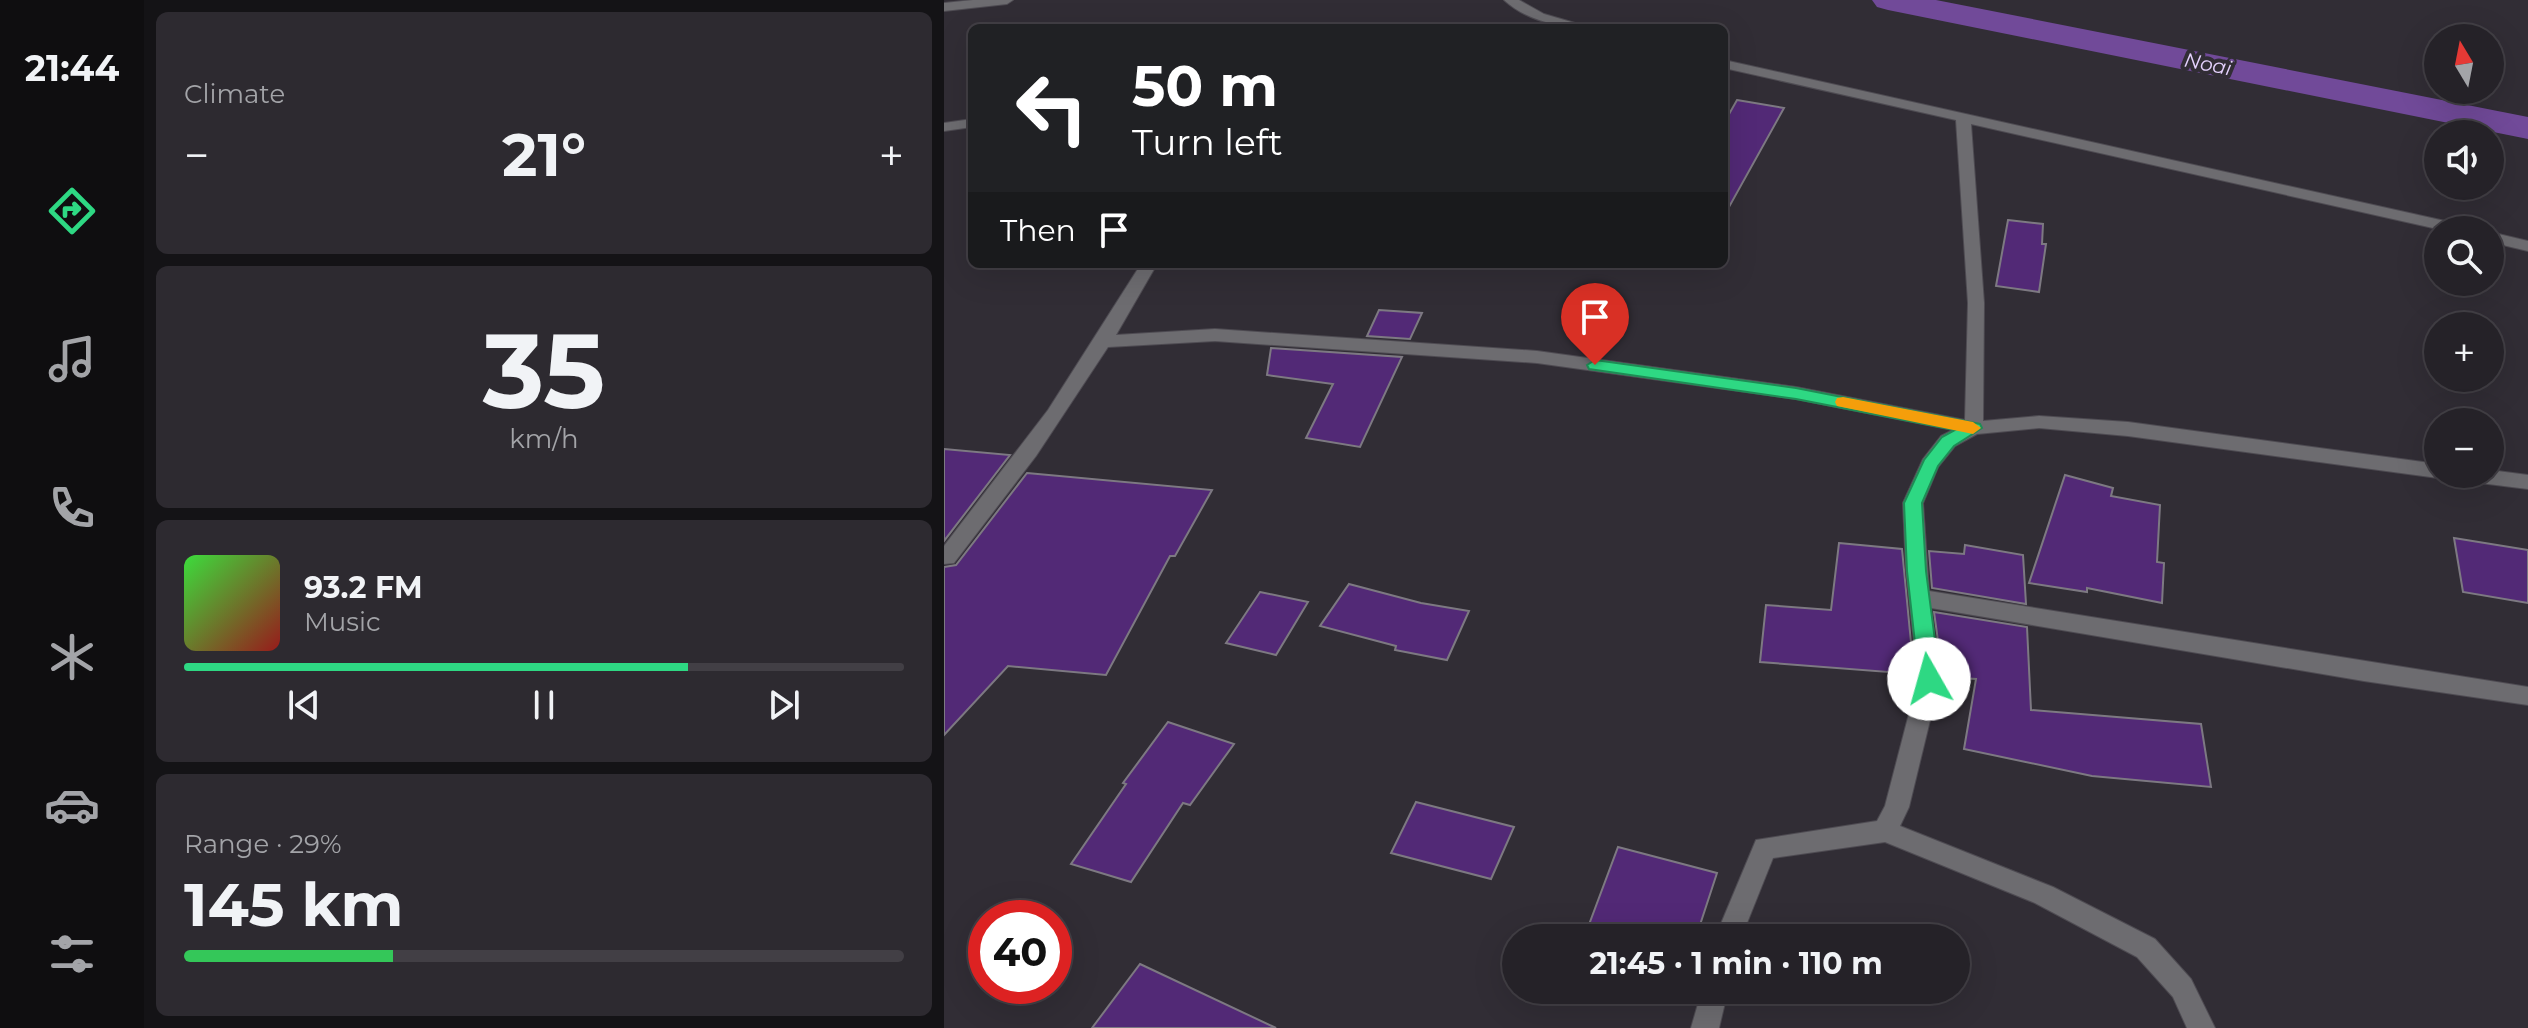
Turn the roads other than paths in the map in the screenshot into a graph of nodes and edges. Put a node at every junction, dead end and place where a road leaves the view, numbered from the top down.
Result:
1 (1007, 0) edge
2 (1510, 0) edge
3 (944, 7) edge
4 (1568, 24) edge
5 (1728, 65) edge
6 (1963, 119) junction
7 (968, 124) edge
8 (944, 127) edge
9 (2424, 221) edge
10 (2504, 240) edge
11 (2528, 246) edge
12 (1147, 268) edge
13 (1105, 341) junction
14 (1974, 428) junction
15 (2424, 469) edge
16 (2504, 479) edge
17 (2528, 482) edge
18 (947, 557) dead end
19 (1920, 598) junction
20 (2528, 696) edge
21 (1885, 831) junction
22 (1732, 924) edge
23 (1711, 1004) edge
24 (1705, 1028) edge
25 (2201, 1028) edge

1 - 3 street
2 - 4 street
5 - 6 street
6 - 9 street
6 - 14 street
7 - 8 street
10 - 11 street
12 - 13 street
13 - 14 street
13 - 18 street
14 - 15 street
14 - 19 street
16 - 17 street
19 - 20 street
19 - 21 street
21 - 22 street
21 - 25 street
23 - 24 street

